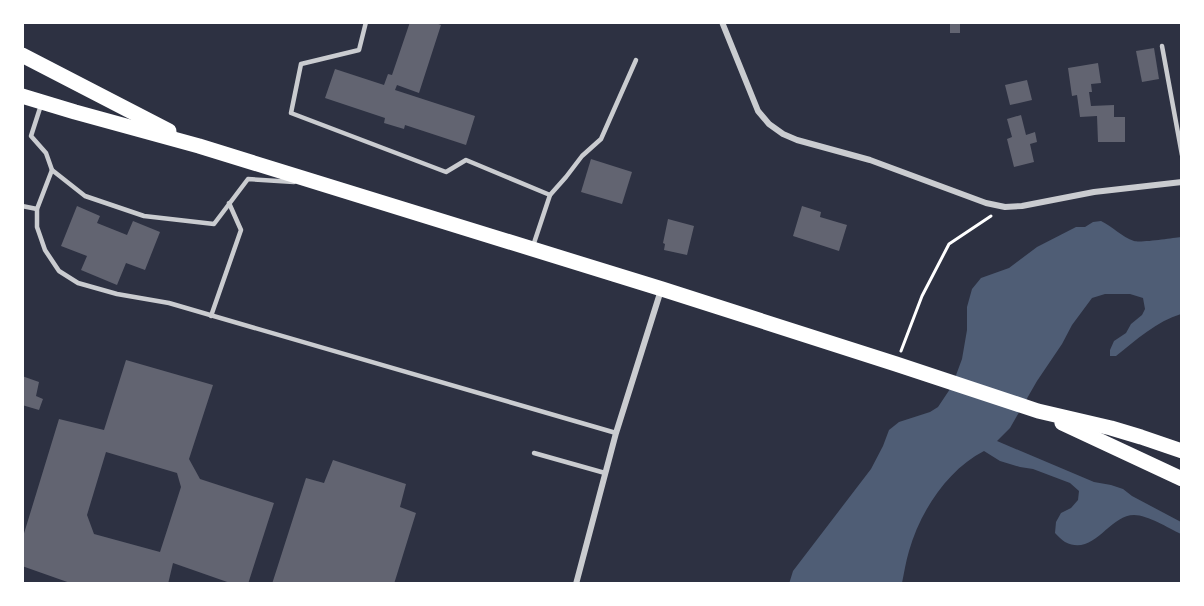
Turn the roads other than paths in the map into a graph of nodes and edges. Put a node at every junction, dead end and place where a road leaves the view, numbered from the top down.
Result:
1 (366, 22) edge
2 (722, 22) edge
3 (1162, 46) dead end
4 (22, 55) edge
5 (636, 60) dead end
6 (22, 96) edge
7 (42, 102) junction
8 (22, 135) edge
9 (31, 136) junction
10 (199, 146) junction
11 (1182, 155) edge
12 (52, 171) junction
13 (1182, 182) edge
14 (326, 185) junction
15 (550, 195) junction
16 (229, 203) junction
17 (22, 206) edge
18 (37, 209) junction
19 (533, 249) junction
20 (662, 289) junction
21 (211, 316) junction
22 (1038, 411) junction
23 (616, 433) junction
24 (1182, 451) edge
25 (534, 453) dead end
26 (606, 473) junction
27 (1182, 479) edge
28 (576, 584) edge

1 - 15 lane
2 - 13 street
3 - 11 lane
4 - 10 highway
5 - 15 lane
6 - 7 highway
7 - 9 lane
7 - 10 highway
8 - 9 lane
9 - 12 lane
10 - 14 highway
12 - 16 lane
12 - 18 lane
14 - 16 lane
14 - 19 highway
15 - 19 lane
16 - 21 lane
17 - 18 lane
18 - 21 lane
19 - 20 highway
20 - 22 highway
20 - 23 street
21 - 23 lane
22 - 24 highway
22 - 27 highway
23 - 26 street
25 - 26 lane
26 - 28 street

